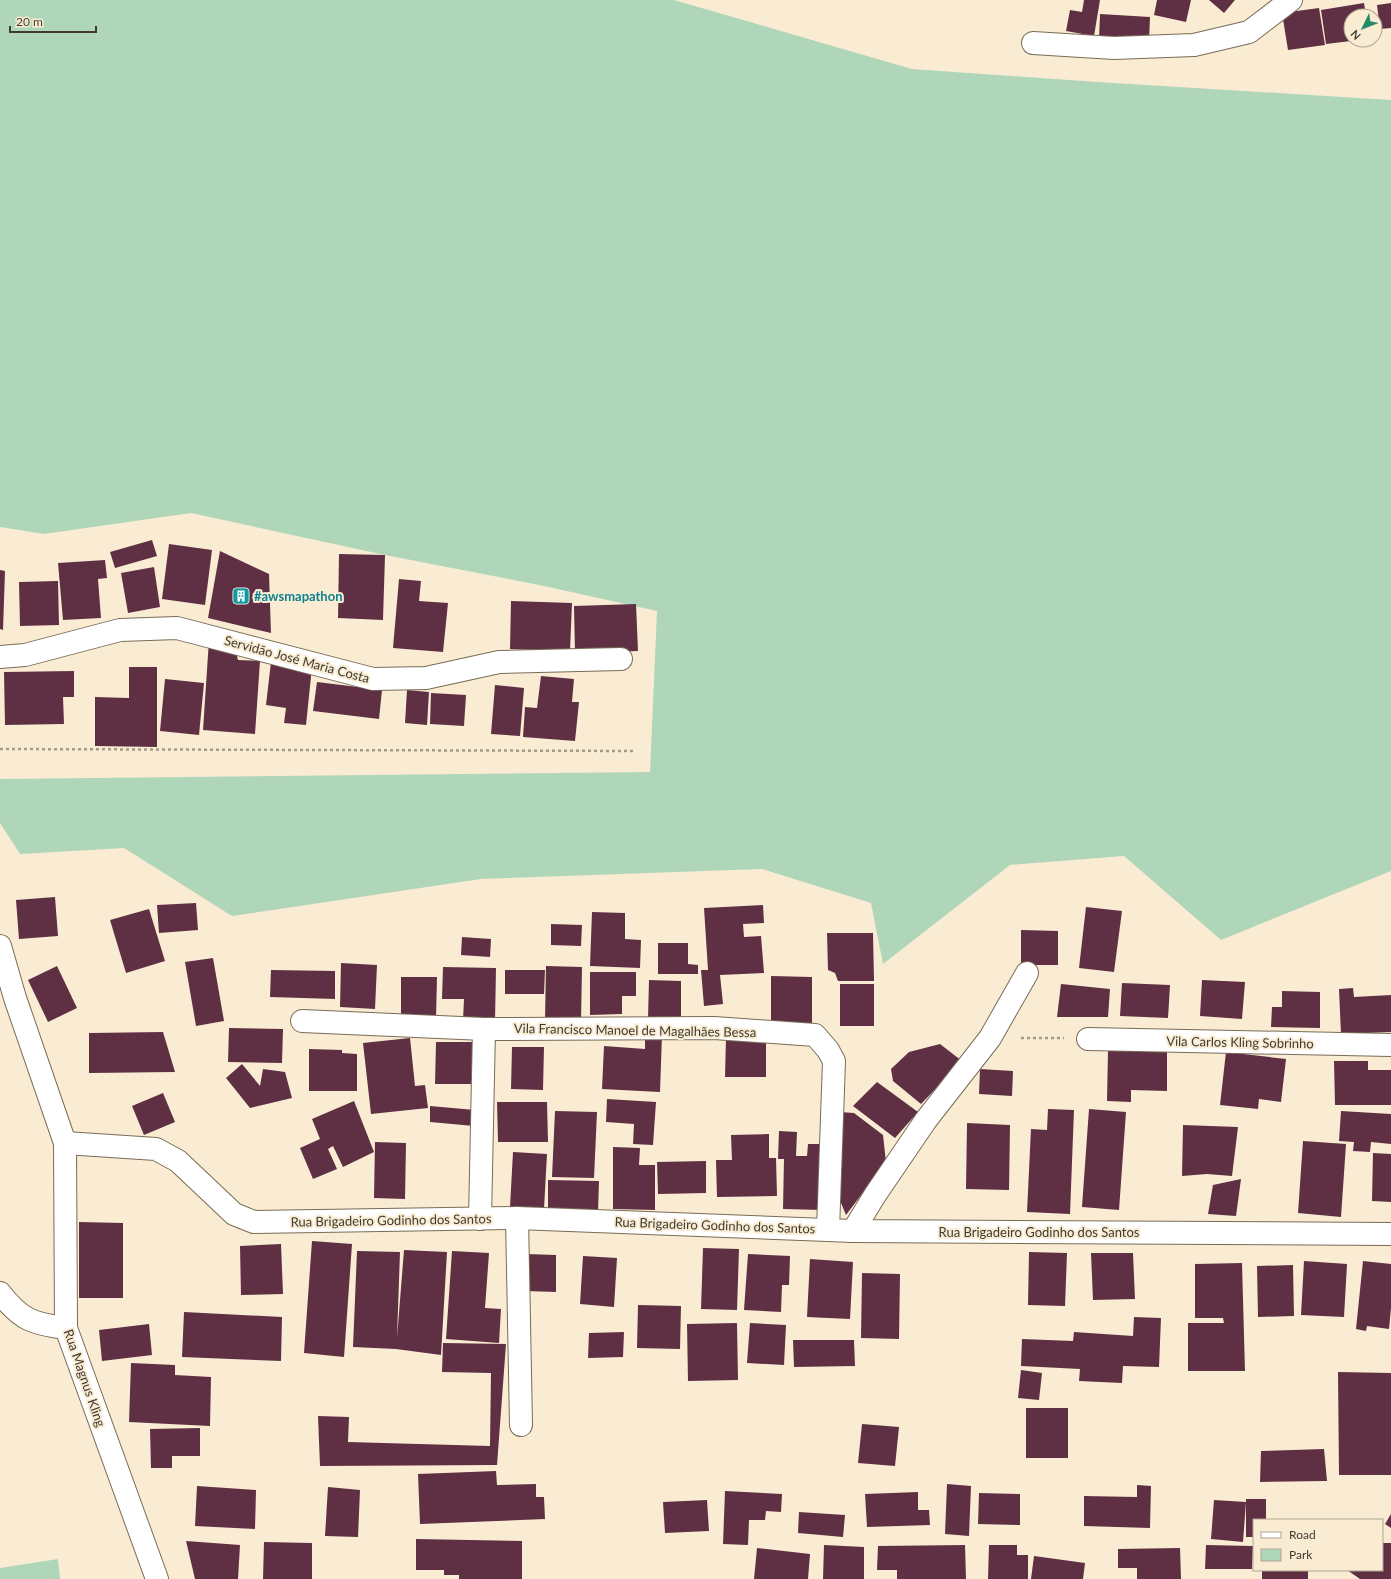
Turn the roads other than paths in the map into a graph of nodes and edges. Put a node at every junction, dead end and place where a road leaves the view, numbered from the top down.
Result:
1 (1291, 0) edge
2 (1033, 43) dead end
3 (0, 657) edge
4 (621, 658) dead end
5 (0, 946) edge
6 (1027, 973) dead end
7 (302, 1021) dead end
8 (484, 1029) junction
9 (1088, 1039) road end
10 (1391, 1045) edge
11 (65, 1144) junction
12 (517, 1218) junction
13 (480, 1219) junction
14 (828, 1230) junction
15 (853, 1231) junction
16 (1391, 1234) edge
17 (0, 1293) edge
18 (66, 1328) junction
19 (521, 1425) dead end
20 (157, 1579) edge

1 - 2 street
3 - 4 street, Servidão José Maria Costa
5 - 11 street
6 - 15 street
7 - 8 street, Vila Francisco Manoel de Magalhães Bessa
8 - 13 street
8 - 14 street, Vila Francisco Manoel de Magalhães Bessa
9 - 10 street, Vila Carlos Kling Sobrinho
11 - 13 street, Rua Brigadeiro Godinho dos Santos
11 - 18 street, Rua Magnus Kling
12 - 13 street, Rua Brigadeiro Godinho dos Santos
12 - 14 street, Rua Brigadeiro Godinho dos Santos
12 - 19 street
14 - 15 street, Rua Brigadeiro Godinho dos Santos
15 - 16 street, Rua Brigadeiro Godinho dos Santos
17 - 18 street
18 - 20 street, Rua Magnus Kling

